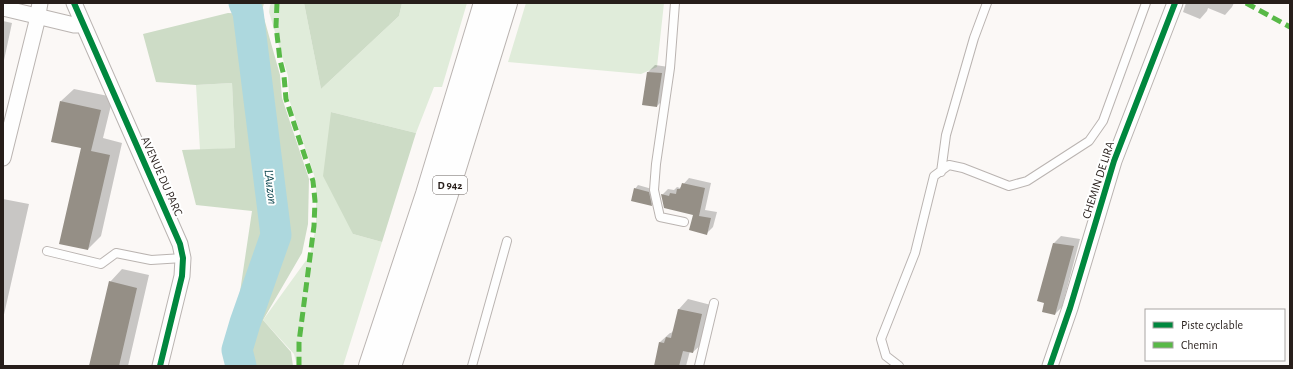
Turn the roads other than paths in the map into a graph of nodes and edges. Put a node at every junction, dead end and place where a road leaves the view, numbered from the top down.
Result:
1 (74, 3) edge
2 (485, 3) edge
3 (506, 3) edge
4 (675, 3) edge
5 (987, 3) edge
6 (1146, 3) edge
7 (1175, 3) edge
8 (3, 8) edge
9 (39, 10) edge
10 (83, 25) junction
11 (3, 158) edge
12 (940, 172) junction
13 (684, 222) dead end
14 (507, 241) dead end
15 (47, 251) dead end
16 (183, 258) junction
17 (714, 303) dead end
18 (160, 366) edge
19 (370, 366) edge
20 (390, 366) edge
21 (472, 366) edge
22 (699, 366) edge
23 (899, 366) edge
24 (1050, 366) edge

1 - 10 street, AVENUE DU PARC
2 - 19 main road, D 942
3 - 20 main road, D 942
4 - 13 lane
5 - 12 lane
6 - 12 lane
7 - 24 street, CHEMIN DE LIRA
8 - 9 street
9 - 10 street
9 - 11 street
10 - 16 street, AVENUE DU PARC
12 - 23 lane
14 - 21 lane
15 - 16 lane
16 - 18 street, AVENUE DU PARC
17 - 22 lane

